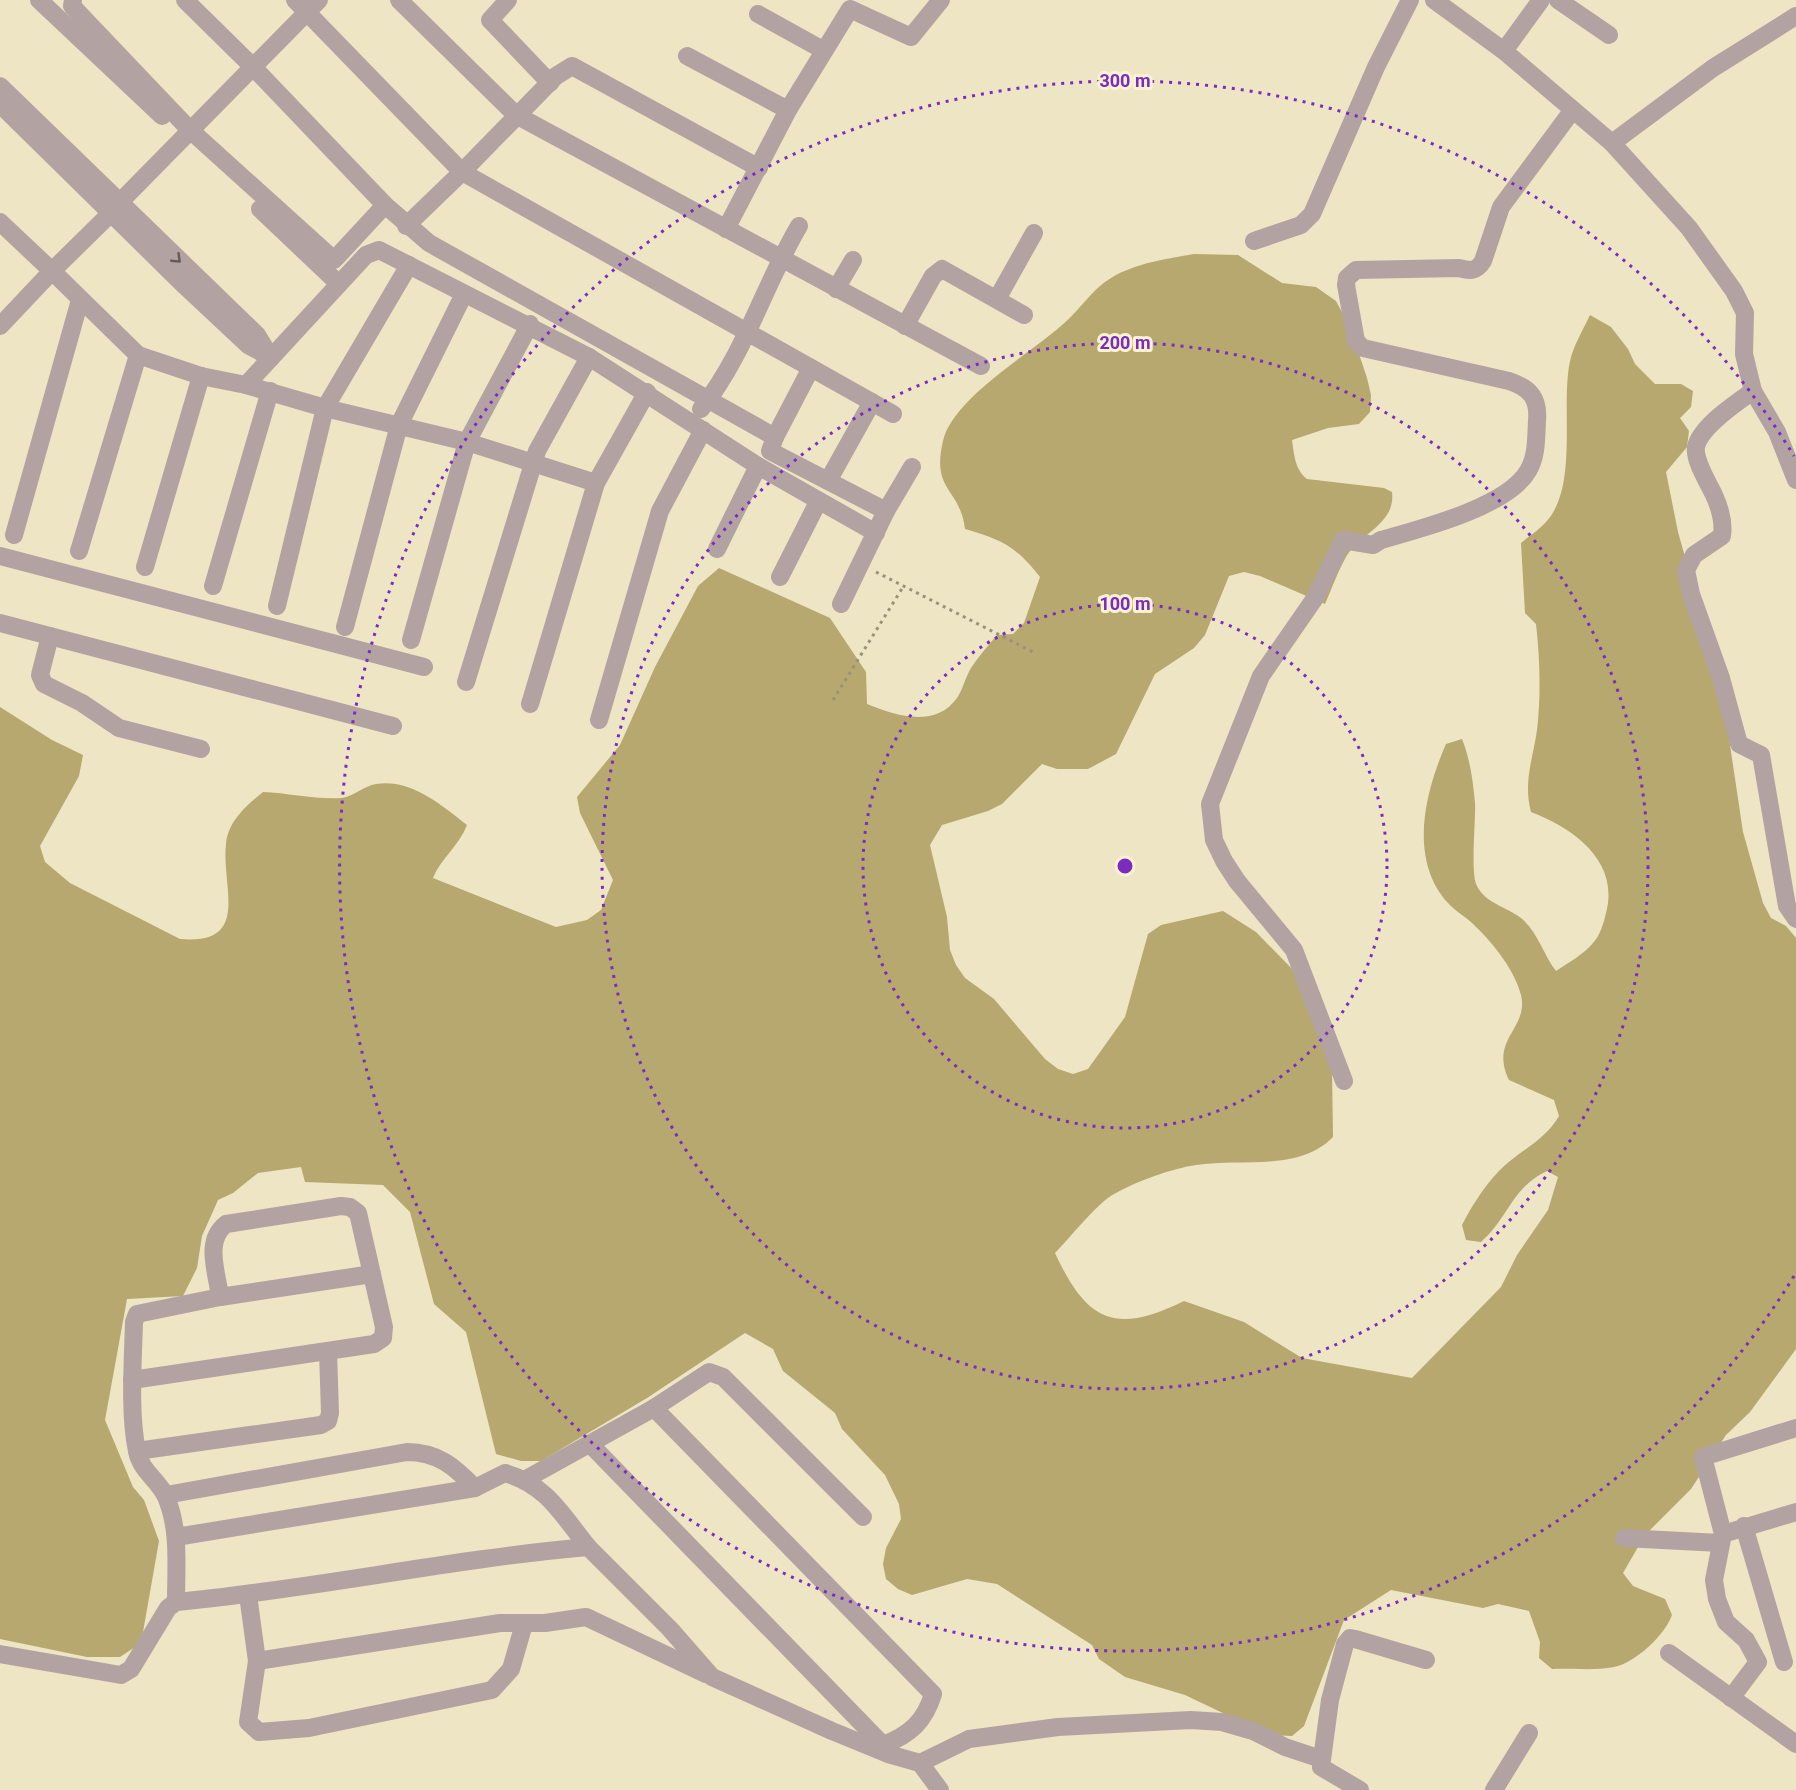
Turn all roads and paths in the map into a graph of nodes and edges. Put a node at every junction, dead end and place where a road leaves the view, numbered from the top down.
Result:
1 (39, 0) edge
2 (73, 0) edge
3 (185, 0) edge
4 (399, 0) edge
5 (508, 0) edge
6 (941, 0) edge
7 (1410, 0) edge
8 (1434, 0) edge
9 (1541, 0) edge
10 (1558, 0) edge
11 (307, 4) edge
12 (758, 14) dead end
13 (1796, 16) edge
14 (1609, 35) dead end
15 (823, 50) junction
16 (1504, 51) junction
17 (687, 56) dead end
18 (253, 67) junction
19 (550, 83) junction
20 (0, 86) edge
21 (0, 105) edge
22 (788, 110) junction
23 (1572, 111) junction
24 (516, 115) junction
25 (24, 120) junction
26 (186, 132) junction
27 (1612, 143) junction
28 (759, 168) junction
29 (462, 172) junction
30 (385, 205) junction
31 (115, 208) junction
32 (0, 222) edge
33 (406, 226) junction
34 (799, 226) dead end
35 (726, 229) junction
36 (1034, 233) dead end
37 (1254, 241) dead end
38 (779, 259) junction
39 (853, 260) dead end
40 (409, 265) junction
41 (52, 271) junction
42 (339, 284) junction
43 (837, 289) junction
44 (464, 294) junction
45 (997, 299) junction
46 (80, 300) junction
47 (1024, 315) dead end
48 (530, 324) junction
49 (0, 326) edge
50 (905, 326) junction
51 (748, 333) junction
52 (138, 355) junction
53 (590, 357) junction
54 (271, 358) junction
55 (981, 366) dead end
56 (811, 368) junction
57 (201, 376) junction
58 (246, 384) junction
59 (270, 391) junction
60 (1753, 391) junction
61 (647, 392) junction
62 (707, 401) junction
63 (872, 402) junction
64 (325, 408) junction
65 (893, 414) dead end
66 (399, 425) junction
67 (697, 426) junction
68 (774, 437) junction
69 (467, 442) junction
70 (533, 462) junction
71 (758, 466) junction
72 (912, 467) dead end
73 (1796, 480) edge
74 (828, 481) junction
75 (596, 483) junction
76 (818, 502) junction
77 (886, 511) junction
78 (876, 533) junction
79 (14, 535) dead end
80 (717, 549) dead end
81 (79, 551) dead end
82 (0, 556) edge
83 (862, 564) junction
84 (145, 567) dead end
85 (780, 577) dead end
86 (213, 586) dead end
87 (903, 587) junction
88 (841, 604) dead end
89 (277, 606) dead end
90 (0, 623) edge
91 (345, 627) dead end
92 (51, 636) junction
93 (411, 640) dead end
94 (1033, 652) dead end
95 (423, 667) dead end
96 (466, 682) dead end
97 (833, 700) dead end
98 (530, 704) dead end
99 (599, 720) dead end
100 (393, 726) dead end
101 (201, 749) dead end
102 (1796, 919) edge
103 (1344, 1081) dead end
104 (372, 1274) junction
105 (220, 1297) junction
106 (328, 1351) junction
107 (132, 1380) junction
108 (654, 1408) junction
109 (1796, 1428) edge
110 (591, 1445) junction
111 (137, 1451) junction
112 (526, 1479) junction
113 (475, 1488) junction
114 (166, 1495) junction
115 (1796, 1512) edge
116 (863, 1517) dead end
117 (1744, 1526) junction
118 (176, 1536) junction
119 (1624, 1538) dead end
120 (1722, 1538) junction
121 (588, 1547) junction
122 (248, 1595) junction
123 (176, 1602) junction
124 (524, 1624) junction
125 (1669, 1653) dead end
126 (0, 1654) edge
127 (1426, 1660) dead end
128 (257, 1661) junction
129 (1784, 1662) dead end
130 (712, 1677) junction
131 (1731, 1698) junction
132 (1529, 1733) dead end
133 (1796, 1744) edge
134 (886, 1750) junction
135 (1321, 1759) junction
136 (920, 1763) junction
137 (940, 1790) edge
138 (1360, 1790) edge
139 (1494, 1790) edge

1 - 26 street
2 - 26 street
3 - 18 street
4 - 24 street
5 - 19 street
6 - 15 street
7 - 37 street
8 - 16 street
9 - 16 street
10 - 14 street
11 - 18 street
11 - 29 street
12 - 15 street
13 - 27 street
15 - 22 street
16 - 23 street
17 - 22 street
18 - 26 street
18 - 30 street
19 - 24 street
19 - 28 street
20 - 25 street
21 - 25 street
22 - 28 street
23 - 27 street
23 - 103 street
24 - 29 street
24 - 35 street
25 - 31 street
26 - 30 street
26 - 31 street
26 - 42 street
27 - 60 street
28 - 35 street
29 - 33 street
29 - 51 street
30 - 33 street
31 - 41 street
31 - 54 street
32 - 41 street
33 - 62 street
34 - 38 street
35 - 38 street
36 - 45 street
38 - 43 street
38 - 51 street
39 - 43 street
40 - 42 street
40 - 44 street
40 - 64 street
41 - 46 street
41 - 49 street
42 - 54 street
43 - 50 street
44 - 48 street
44 - 66 street
45 - 47 street
45 - 50 street
46 - 52 street
46 - 79 street
48 - 53 street
48 - 69 street
50 - 55 street
51 - 56 street
51 - 62 street
52 - 57 street
52 - 81 street
53 - 61 street
53 - 70 street
54 - 58 street
56 - 63 street
56 - 68 street
57 - 58 street
57 - 84 street
58 - 59 street
59 - 64 street
59 - 86 street
60 - 73 street
60 - 102 street
61 - 67 street
61 - 75 street
62 - 67 street
62 - 68 street
63 - 65 street
63 - 74 street
64 - 66 street
64 - 89 street
66 - 69 street
66 - 91 street
67 - 71 street
67 - 99 street
68 - 74 street
69 - 70 street
69 - 93 street
70 - 75 street
70 - 96 street
71 - 76 street
71 - 80 street
72 - 77 street
74 - 77 street
75 - 98 street
76 - 78 street
76 - 85 street
77 - 78 street
78 - 83 street
82 - 95 street
83 - 87 path
83 - 88 street
87 - 94 path
87 - 97 path
90 - 92 street
92 - 100 street
92 - 101 street
104 - 105 street
104 - 105 street
104 - 106 street
105 - 107 street
106 - 107 street
106 - 111 street
107 - 111 street
108 - 110 street
108 - 116 street
108 - 134 street
109 - 120 street
110 - 112 street
110 - 134 street
111 - 114 street
112 - 113 street
112 - 121 street
113 - 114 street
113 - 118 street
114 - 118 street
115 - 117 street
117 - 120 street
117 - 129 street
118 - 123 street
119 - 120 street
120 - 131 street
121 - 122 street
121 - 130 street
122 - 123 street
122 - 128 street
123 - 126 street
124 - 128 street
124 - 128 street
124 - 130 street
125 - 131 street
127 - 135 street
130 - 134 street
131 - 133 street
132 - 139 street
134 - 136 street
135 - 136 street
135 - 138 street
136 - 137 street

